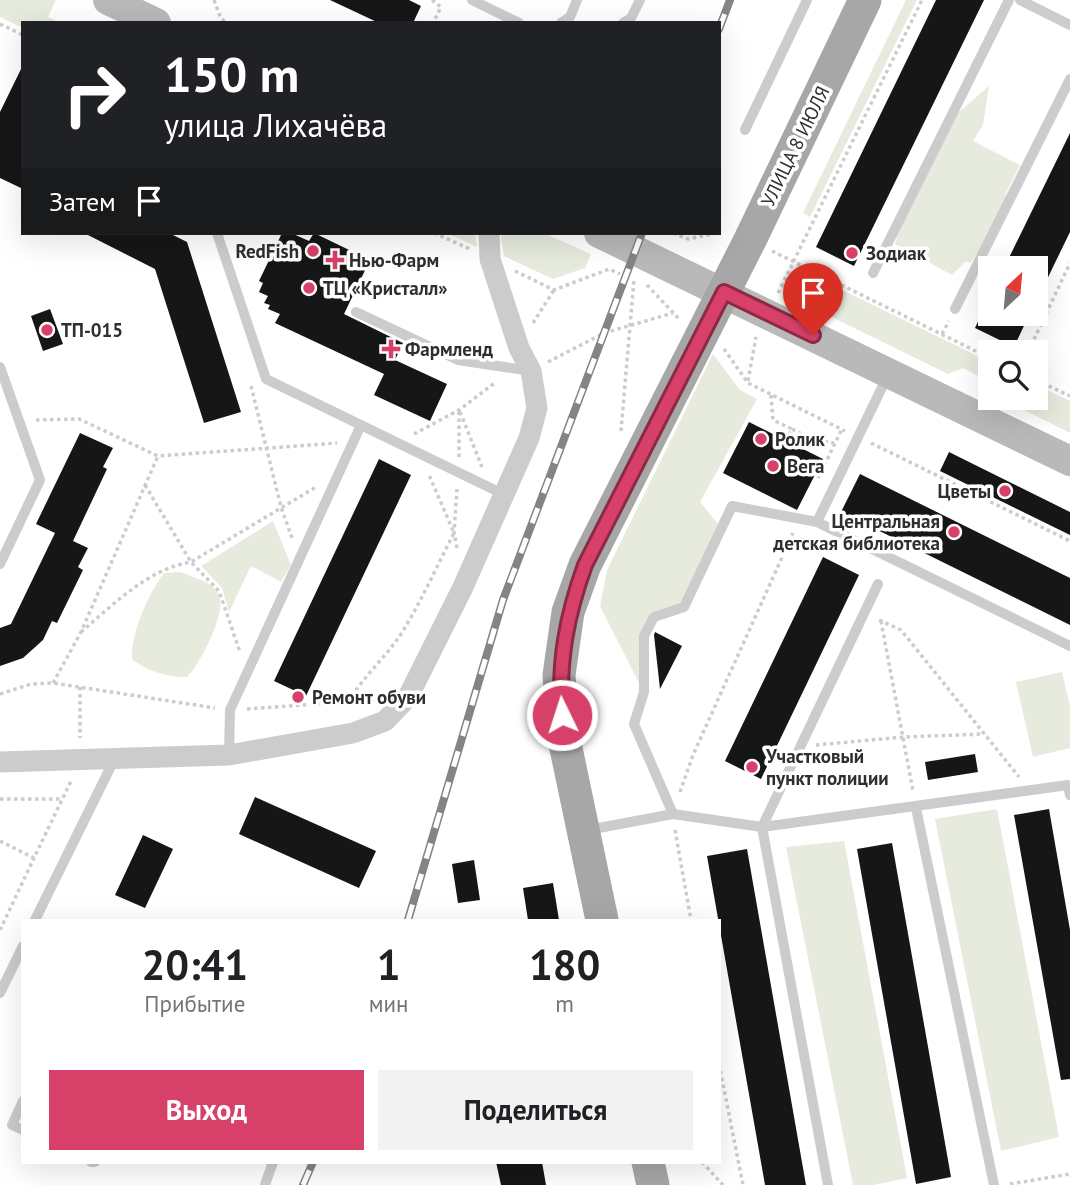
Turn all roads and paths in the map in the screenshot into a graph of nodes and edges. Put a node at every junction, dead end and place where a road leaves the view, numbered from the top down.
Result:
1 (108, 0) edge
2 (214, 0) edge
3 (432, 0) edge
4 (472, 0) edge
5 (577, 0) edge
6 (640, 0) edge
7 (807, 0) edge
8 (865, 0) edge
9 (922, 0) edge
10 (1009, 0) edge
11 (1020, 0) edge
12 (152, 21) edge
13 (224, 21) edge
14 (434, 21) edge
15 (515, 21) edge
16 (564, 21) edge
17 (626, 21) edge
18 (0, 24) edge
19 (1070, 25) edge
20 (21, 34) edge
21 (1070, 79) edge
22 (746, 130) dead end
23 (218, 235) edge
24 (438, 235) edge
25 (489, 235) edge
26 (603, 235) edge
27 (678, 235) edge
28 (729, 235) edge
29 (490, 259) junction
30 (794, 261) junction
31 (1070, 263) edge
32 (873, 273) dead end
33 (554, 290) junction
34 (724, 292) junction
35 (955, 309) dead end
36 (356, 312) dead end
37 (673, 313) junction
38 (702, 335) junction
39 (1034, 340) edge
40 (519, 348) junction
41 (978, 352) edge
42 (0, 367) edge
43 (509, 368) junction
44 (531, 371) junction
45 (889, 373) junction
46 (1048, 386) edge
47 (771, 395) junction
48 (1070, 396) edge
49 (459, 410) junction
50 (19, 420) junction
51 (361, 425) junction
52 (792, 429) junction
53 (842, 429) junction
54 (859, 438) junction
55 (786, 440) dead end
56 (398, 443) junction
57 (834, 443) junction
58 (351, 447) junction
59 (267, 449) junction
60 (420, 454) junction
61 (158, 456) junction
62 (1070, 461) edge
63 (459, 472) junction
64 (339, 473) junction
65 (817, 481) dead end
66 (145, 485) junction
67 (497, 491) junction
68 (281, 507) junction
69 (800, 519) junction
70 (817, 522) junction
71 (454, 533) junction
72 (1070, 541) edge
73 (299, 559) junction
74 (191, 562) junction
75 (0, 564) edge
76 (878, 584) dead end
77 (463, 587) junction
78 (864, 613) junction
79 (881, 621) junction
80 (81, 632) junction
81 (1070, 646) edge
82 (247, 674) junction
83 (53, 683) junction
84 (80, 687) junction
85 (0, 694) edge
86 (408, 697) junction
87 (348, 702) junction
88 (230, 710) junction
89 (985, 734) junction
90 (904, 737) junction
91 (800, 747) junction
92 (229, 755) junction
93 (114, 760) junction
94 (80, 761) junction
95 (0, 762) edge
96 (1029, 789) junction
97 (1070, 795) edge
98 (0, 799) edge
99 (62, 799) junction
100 (916, 808) junction
101 (673, 814) junction
102 (762, 827) junction
103 (585, 831) junction
104 (0, 841) edge
105 (34, 858) junction
106 (35, 919) edge
107 (602, 919) edge
108 (691, 919) edge
109 (0, 930) edge
110 (21, 950) edge
111 (0, 993) edge
112 (721, 1074) edge
113 (21, 1105) edge
114 (21, 1129) edge
115 (272, 1164) edge
116 (648, 1164) edge
117 (704, 1164) edge
118 (1070, 1174) edge
119 (265, 1185) edge
120 (653, 1185) edge
121 (723, 1185) edge
122 (743, 1185) edge
123 (828, 1185) edge
124 (994, 1185) edge
125 (1005, 1185) edge

1 - 12 main road
2 - 13 path
3 - 14 path
4 - 15 lane
5 - 16 lane
6 - 17 lane
7 - 22 lane
8 - 28 main road, УЛИЦА 8 ИЮЛЯ
9 - 30 path
10 - 32 lane
11 - 19 lane
18 - 20 path
21 - 35 lane
23 - 51 lane
24 - 29 path
25 - 29 street
26 - 34 main road
27 - 28 path
28 - 30 path
28 - 34 main road, УЛИЦА 8 ИЮЛЯ
29 - 33 path
29 - 40 street
30 - 41 path
31 - 39 path
33 - 37 path
33 - 40 path
34 - 38 main road, УЛИЦА 8 ИЮЛЯ
34 - 45 main road
36 - 43 lane
37 - 38 path
37 - 44 path
38 - 47 path
38 - 103 main road, УЛИЦА 8 ИЮЛЯ
40 - 44 street
42 - 50 lane
43 - 44 lane
43 - 49 path
44 - 67 street
45 - 54 lane
45 - 62 main road
46 - 48 path
47 - 52 path
47 - 53 path
49 - 56 path
49 - 63 path
49 - 67 path
50 - 61 path
50 - 75 lane
51 - 56 lane
51 - 58 lane
52 - 55 path
52 - 57 path
53 - 54 path
53 - 57 path
54 - 70 lane
54 - 72 path
56 - 60 lane
57 - 65 path
58 - 59 path
58 - 64 lane
59 - 61 path
59 - 68 path
60 - 63 lane
60 - 71 path
61 - 66 path
63 - 67 lane
63 - 71 path
64 - 68 path
64 - 73 lane
66 - 74 path
66 - 80 path
67 - 77 street
68 - 73 path
68 - 74 path
69 - 70 lane
69 - 101 path
69 - 101 lane
70 - 81 lane
71 - 77 path
71 - 87 path
73 - 82 lane
74 - 80 path
74 - 82 path
76 - 78 lane
77 - 86 street
78 - 79 path
78 - 91 lane
79 - 89 path
79 - 90 path
80 - 83 path
82 - 88 lane
83 - 84 path
83 - 85 path
84 - 88 path
84 - 94 path
86 - 87 path
86 - 92 street
87 - 88 path
88 - 92 lane
89 - 90 path
89 - 96 path
90 - 91 path
90 - 100 path
91 - 102 lane
92 - 93 street
93 - 94 street
93 - 106 lane
94 - 95 street
94 - 99 path
96 - 97 lane
96 - 100 lane
98 - 99 path
99 - 105 path
100 - 102 lane
100 - 124 lane
101 - 102 lane
101 - 103 lane
101 - 108 path
102 - 123 lane
103 - 107 main road, УЛИЦА 8 ИЮЛЯ
104 - 105 path
105 - 109 path
110 - 111 lane
112 - 122 path
113 - 114 lane
115 - 119 lane
116 - 120 main road
117 - 121 path
118 - 125 path

